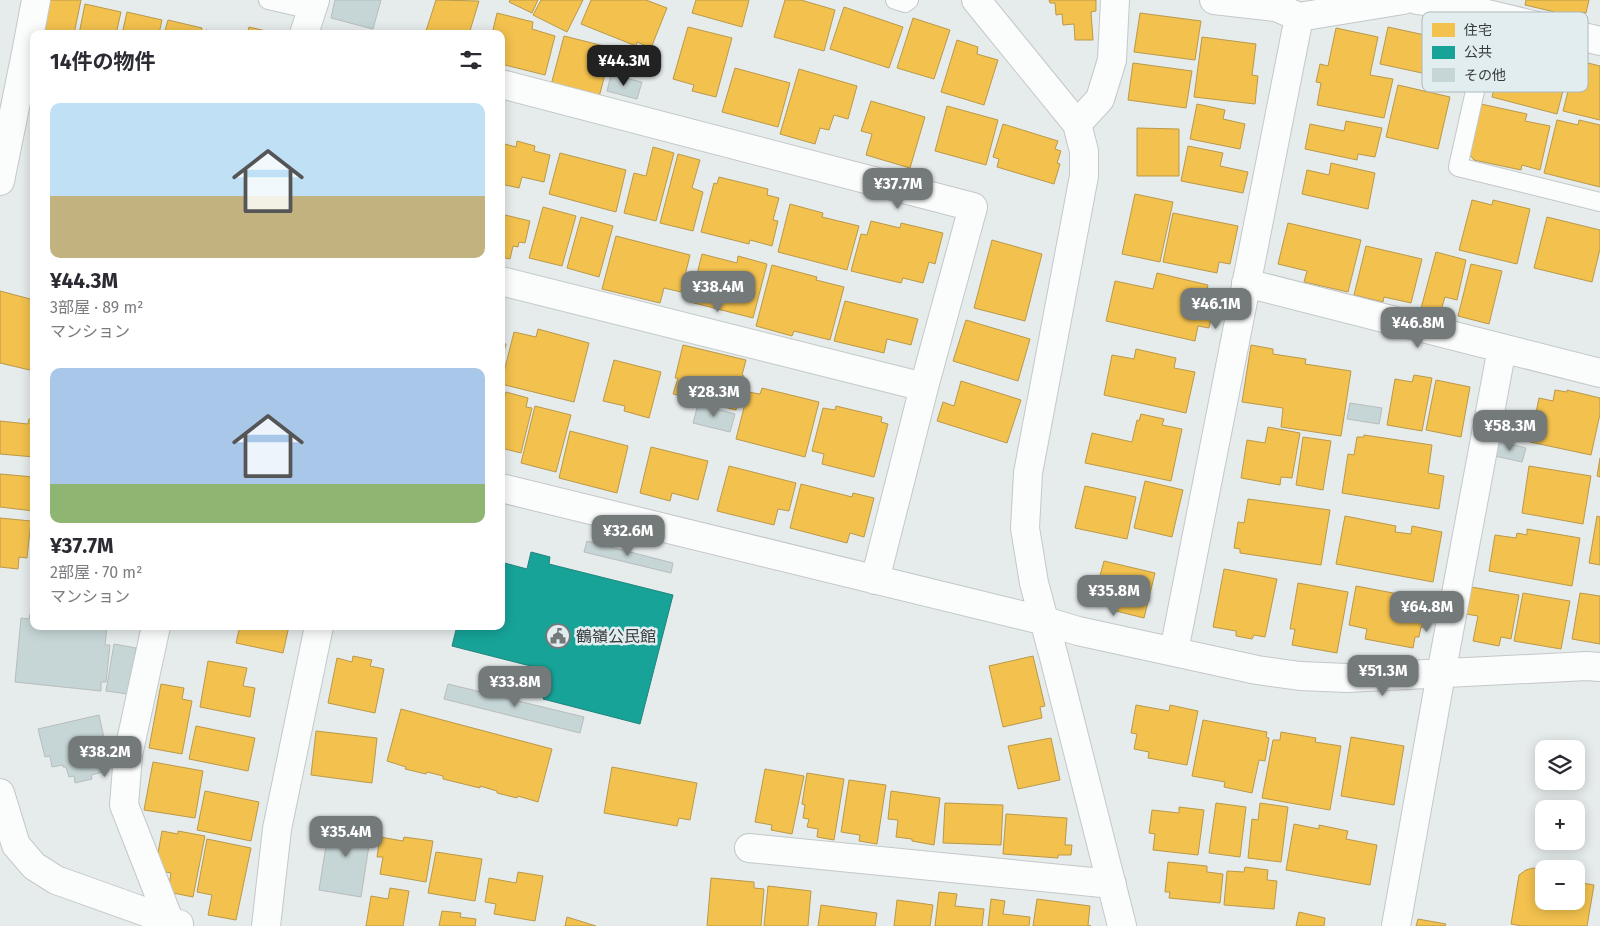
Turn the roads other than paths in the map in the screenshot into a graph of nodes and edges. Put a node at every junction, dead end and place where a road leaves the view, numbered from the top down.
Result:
1 (36, 0) edge
2 (268, 0) edge
3 (895, 0) edge
4 (909, 0) edge
5 (976, 0) edge
6 (1115, 0) edge
7 (1214, 0) edge
8 (1403, 0) edge
9 (1417, 0) edge
10 (1479, 12) edge
11 (310, 15) edge
12 (1299, 17) junction
13 (31, 30) edge
14 (30, 36) edge
15 (505, 85) edge
16 (1475, 92) edge
17 (1076, 124) junction
18 (0, 181) edge
19 (1600, 202) edge
20 (505, 282) edge
21 (1246, 283) junction
22 (1502, 348) junction
23 (1600, 372) edge
24 (924, 387) junction
25 (505, 489) edge
26 (875, 580) junction
27 (1045, 621) junction
28 (155, 630) edge
29 (318, 630) edge
30 (1174, 651) junction
31 (1600, 667) edge
32 (1441, 674) junction
33 (0, 792) edge
34 (750, 848) dead end
35 (1112, 884) junction
36 (177, 923) edge
37 (266, 926) edge
38 (1122, 926) edge
39 (1396, 926) edge

1 - 13 street
2 - 11 lane
3 - 4 lane
5 - 17 street
6 - 17 street
7 - 12 street
8 - 12 street
9 - 10 street
12 - 21 street
14 - 18 street
15 - 24 street
16 - 19 lane
17 - 27 street
20 - 24 street
21 - 22 street
21 - 30 street
22 - 23 street
22 - 32 street
24 - 26 street
25 - 26 street
26 - 27 street
27 - 30 street
27 - 35 street
28 - 36 street
29 - 37 street
30 - 32 street
31 - 32 street
32 - 39 street
33 - 36 street
34 - 35 street
35 - 38 street

